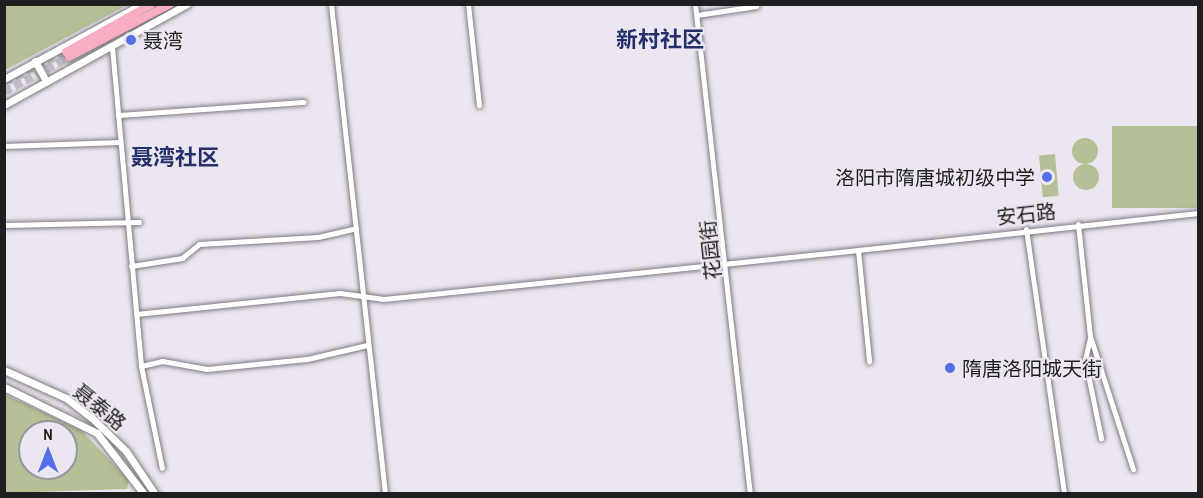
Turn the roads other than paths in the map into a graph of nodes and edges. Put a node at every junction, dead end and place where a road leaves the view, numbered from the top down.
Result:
1 (142, 4) edge
2 (152, 4) edge
3 (170, 4) edge
4 (187, 4) edge
5 (331, 4) edge
6 (468, 4) edge
7 (695, 4) edge
8 (756, 6) dead end
9 (697, 15) junction
10 (112, 47) junction
11 (35, 61) junction
12 (4, 79) edge
13 (46, 81) junction
14 (304, 102) dead end
15 (4, 105) edge
16 (479, 105) dead end
17 (118, 115) junction
18 (120, 142) junction
19 (4, 146) edge
20 (1198, 213) edge
21 (126, 222) junction
22 (139, 222) dead end
23 (1078, 224) junction
24 (4, 225) edge
25 (356, 228) junction
26 (1026, 229) junction
27 (858, 250) junction
28 (727, 264) junction
29 (131, 266) junction
30 (363, 297) junction
31 (136, 314) junction
32 (1090, 336) junction
33 (367, 345) junction
34 (870, 361) dead end
35 (141, 366) junction
36 (4, 370) edge
37 (4, 387) edge
38 (1101, 438) dead end
39 (162, 468) dead end
40 (1133, 469) dead end
41 (144, 494) edge
42 (155, 494) edge
43 (385, 494) edge
44 (750, 494) edge
45 (1064, 494) edge

1 - 11 main road
2 - 3 main road
4 - 10 main road
5 - 25 street
6 - 16 street
7 - 9 street, 花园街
8 - 9 street
9 - 28 street, 花园街
10 - 13 main road
10 - 17 street
11 - 12 main road
11 - 13 main road
13 - 15 main road
14 - 17 street
17 - 18 street
18 - 19 street
18 - 21 street
20 - 23 street, 安石路
21 - 22 street
21 - 24 street
21 - 29 street
23 - 26 street, 安石路
23 - 32 street
25 - 29 street
25 - 30 street
26 - 27 street, 安石路
26 - 45 street
27 - 28 street, 安石路
27 - 34 street
28 - 30 street, 安石路
28 - 44 street, 花园街
29 - 31 street
30 - 31 street, 安石路
30 - 33 street
31 - 35 street
32 - 38 street
32 - 40 street
33 - 35 street
33 - 43 street
35 - 39 street
36 - 42 main road, 聂泰路
37 - 41 main road, 聂泰路

